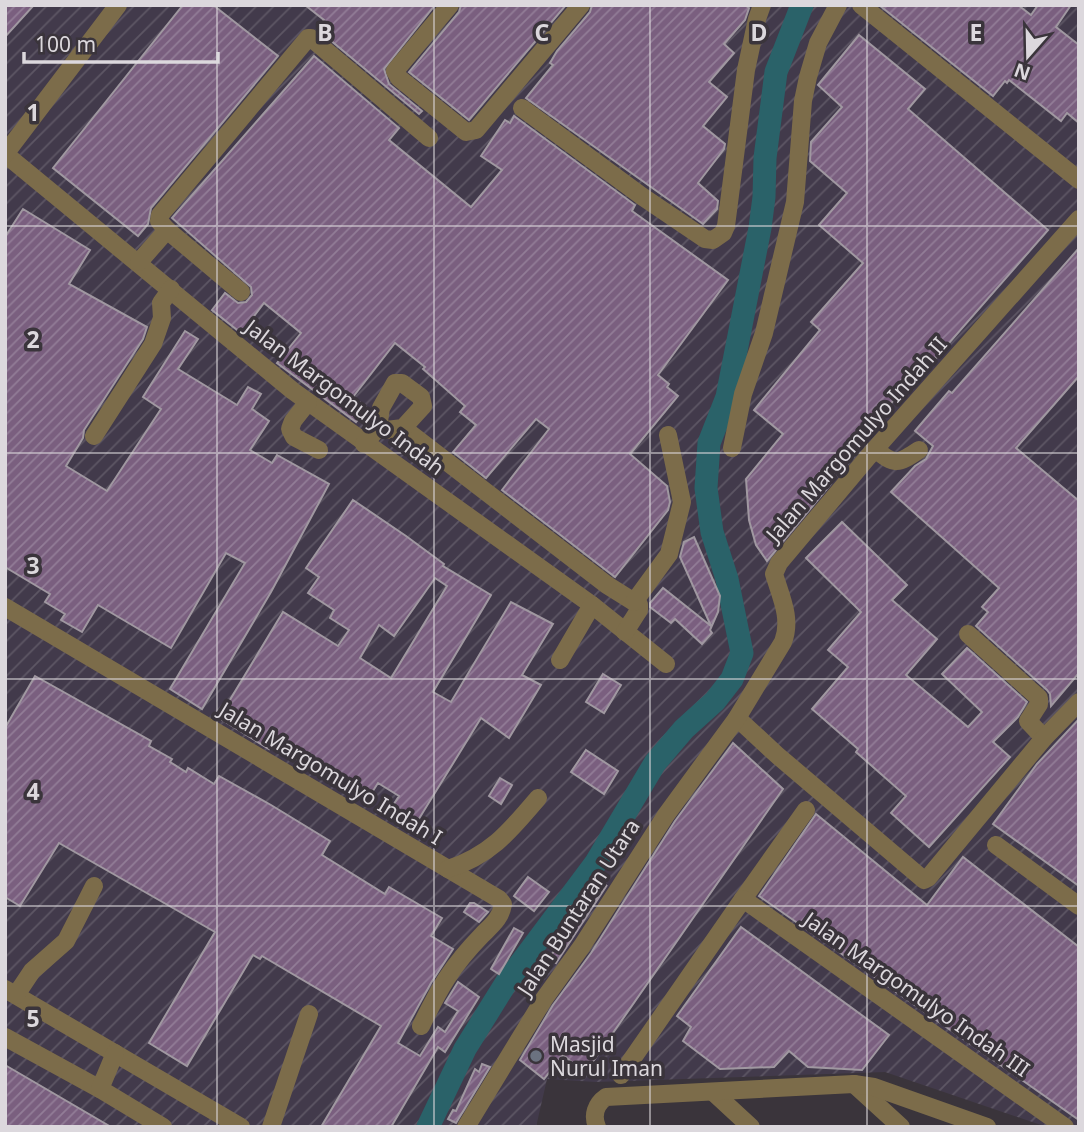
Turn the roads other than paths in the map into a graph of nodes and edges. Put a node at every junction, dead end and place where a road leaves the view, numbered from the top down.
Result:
1 (450, 5) edge
2 (581, 5) edge
3 (762, 5) edge
4 (838, 5) edge
5 (861, 5) edge
6 (109, 8) edge
7 (522, 108) dead end
8 (429, 138) dead end
9 (5, 154) edge
10 (1079, 180) edge
11 (1079, 219) edge
12 (167, 230) junction
13 (139, 262) junction
14 (170, 289) junction
15 (241, 292) dead end
16 (308, 402) junction
17 (378, 428) junction
18 (403, 428) junction
19 (668, 435) dead end
20 (94, 436) dead end
21 (364, 444) junction
22 (732, 448) dead end
23 (875, 449) junction
24 (319, 450) dead end
25 (919, 450) dead end
26 (635, 602) junction
27 (592, 605) junction
28 (5, 607) edge
29 (625, 632) junction
30 (968, 634) dead end
31 (560, 660) dead end
32 (666, 664) dead end
33 (1079, 702) edge
34 (737, 718) junction
35 (1044, 738) junction
36 (537, 798) dead end
37 (806, 810) dead end
38 (996, 845) dead end
39 (448, 869) junction
40 (94, 886) dead end
41 (743, 899) junction
42 (1079, 906) edge
43 (10, 992) edge
44 (309, 1014) dead end
45 (421, 1027) dead end
46 (5, 1037) edge
47 (115, 1053) junction
48 (621, 1075) dead end
49 (854, 1084) junction
50 (100, 1089) junction
51 (713, 1092) junction
52 (163, 1127) edge
53 (241, 1127) edge
54 (271, 1127) edge
55 (466, 1127) edge
56 (597, 1127) edge
57 (751, 1127) edge
58 (901, 1127) edge
59 (987, 1127) edge
60 (1065, 1127) edge

1 - 2 street
3 - 7 street
4 - 22 street
5 - 10 street
6 - 9 street
8 - 12 street
9 - 13 street, Jalan Margomulyo Indah
11 - 23 street, Jalan Margomulyo Indah II
12 - 13 street
12 - 15 street
13 - 14 street, Jalan Margomulyo Indah
14 - 16 street, Jalan Margomulyo Indah
14 - 20 street
16 - 21 street, Jalan Margomulyo Indah
16 - 24 street
17 - 18 street
17 - 18 street
17 - 21 street
18 - 26 street
19 - 26 street
21 - 27 street, Jalan Margomulyo Indah
23 - 25 street
23 - 34 street, Jalan Margomulyo Indah II
26 - 29 street
27 - 29 street, Jalan Margomulyo Indah
27 - 31 street
28 - 39 street, Jalan Margomulyo Indah I
29 - 32 street, Jalan Margomulyo Indah
30 - 35 street
33 - 35 street
34 - 35 street
34 - 55 street, Jalan Buntaran Utara
36 - 39 street
37 - 41 street
38 - 42 street
39 - 45 street, Jalan Margomulyo Indah I
40 - 43 street
41 - 48 street
41 - 60 street, Jalan Margomulyo Indah III
43 - 47 street
44 - 54 street
46 - 50 street
47 - 50 street
47 - 53 street
49 - 51 street
49 - 58 street
49 - 59 street
50 - 52 street
51 - 56 street
51 - 57 street

